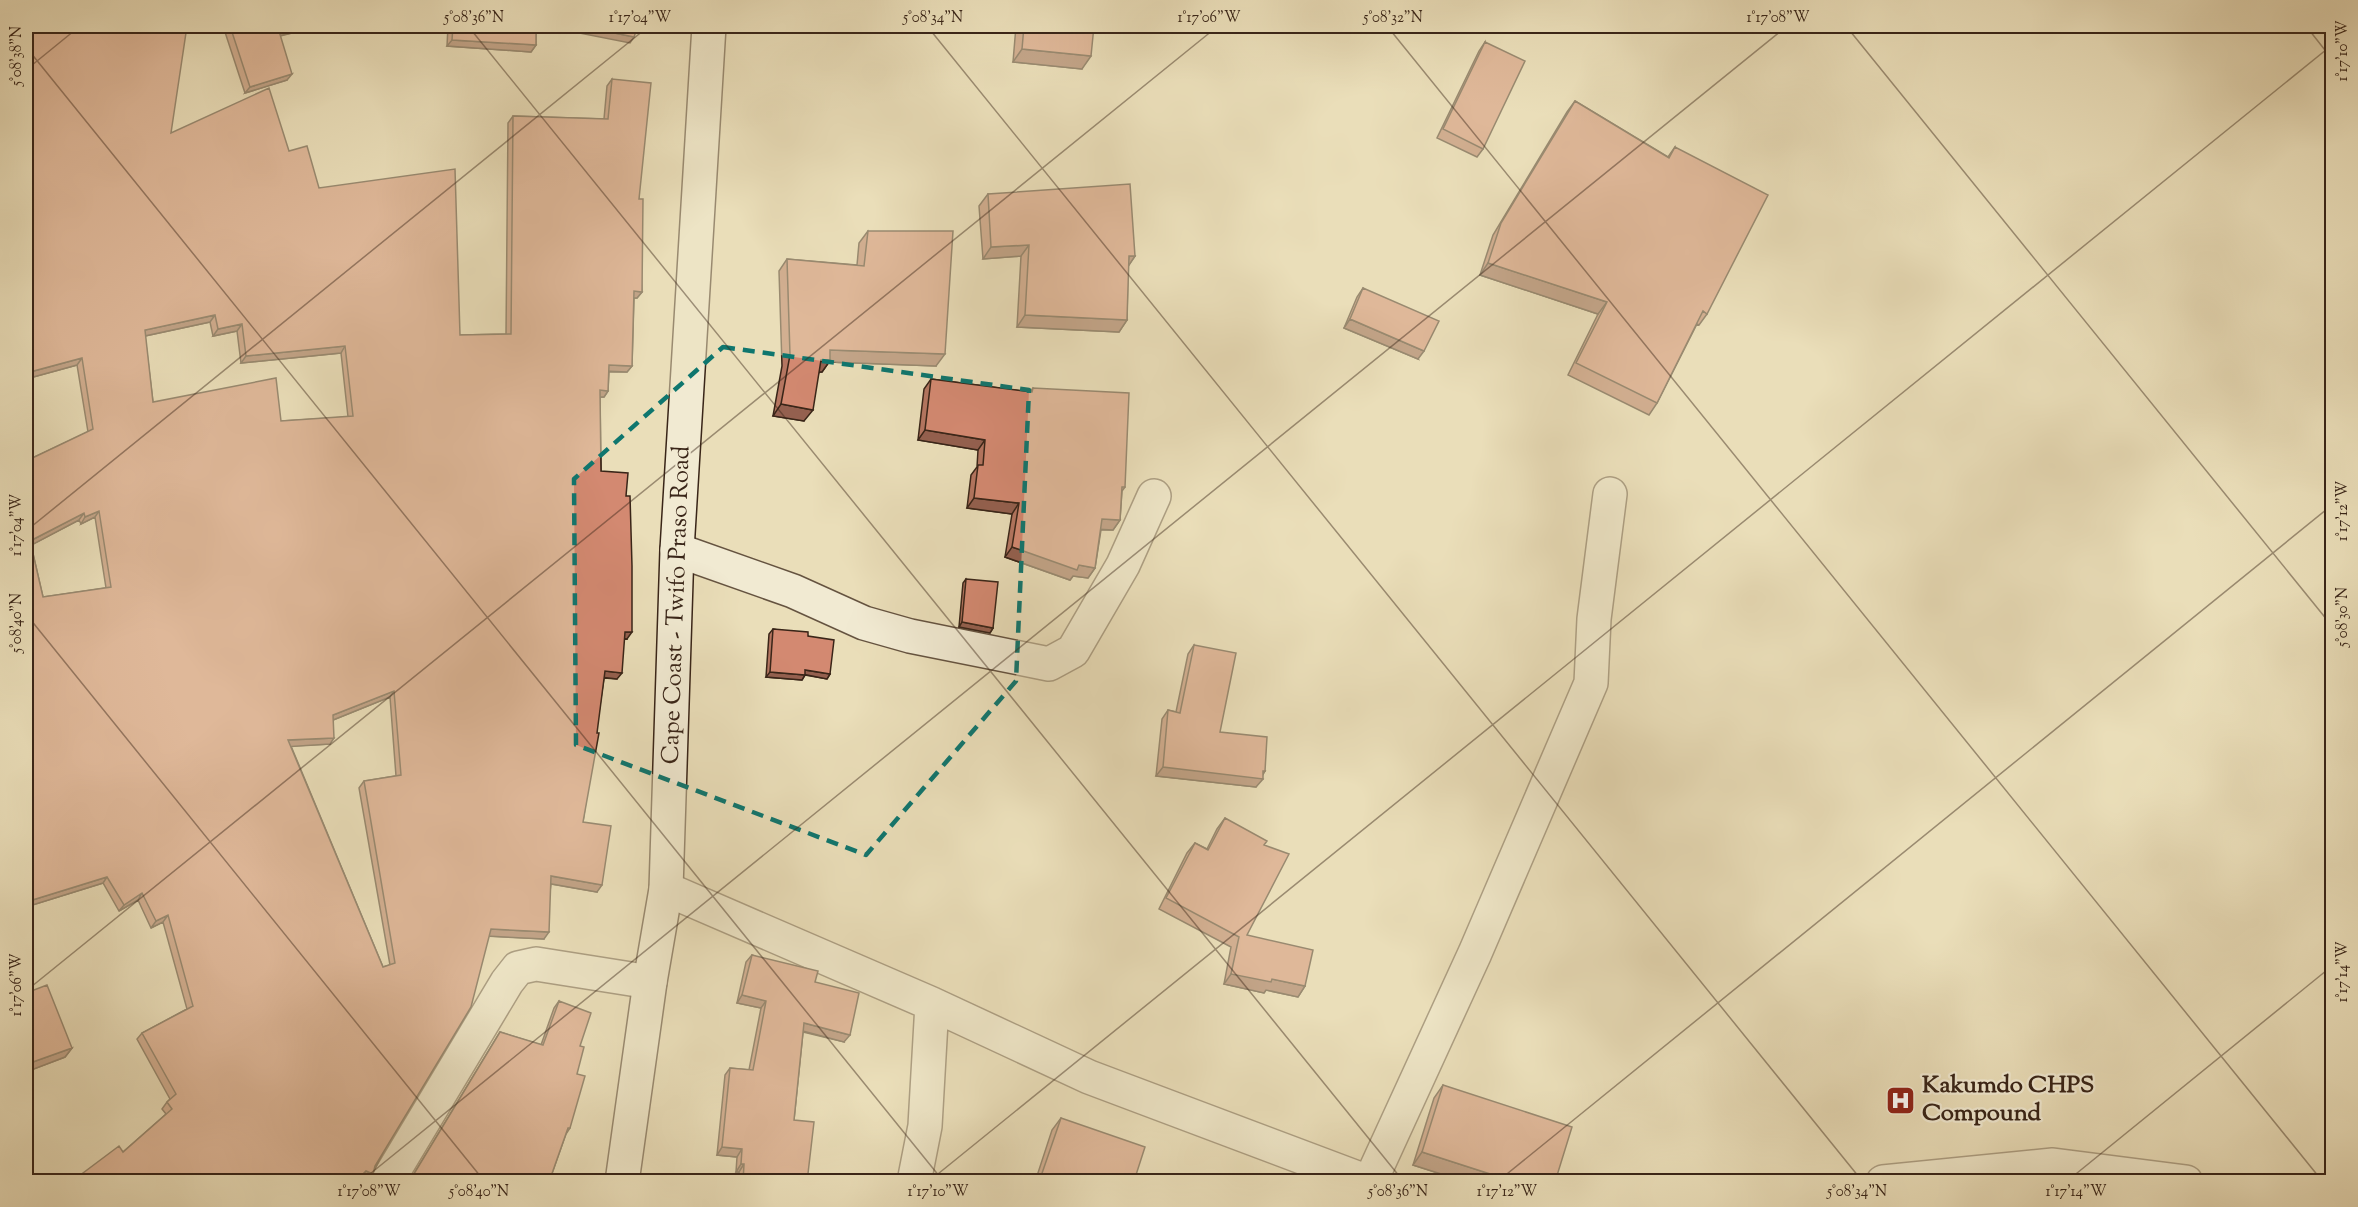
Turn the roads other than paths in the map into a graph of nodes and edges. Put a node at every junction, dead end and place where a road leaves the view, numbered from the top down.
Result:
1 (709, 26) edge
2 (1610, 494) dead end
3 (1154, 495) dead end
4 (677, 550) junction
5 (666, 889) junction
6 (650, 982) junction
7 (932, 1004) junction
8 (387, 1182) edge
9 (622, 1182) edge
10 (914, 1182) edge
11 (1369, 1182) edge
12 (1883, 1182) edge
13 (2186, 1182) edge

1 - 4 street, Cape Coast - Twifo Praso Road
2 - 11 street
3 - 4 street
4 - 5 street, Cape Coast - Twifo Praso Road
5 - 6 street, Cape Coast - Twifo Praso Road
5 - 7 street
6 - 8 street
6 - 9 street, Cape Coast - Twifo Praso Road
7 - 10 street
7 - 11 street
12 - 13 street

